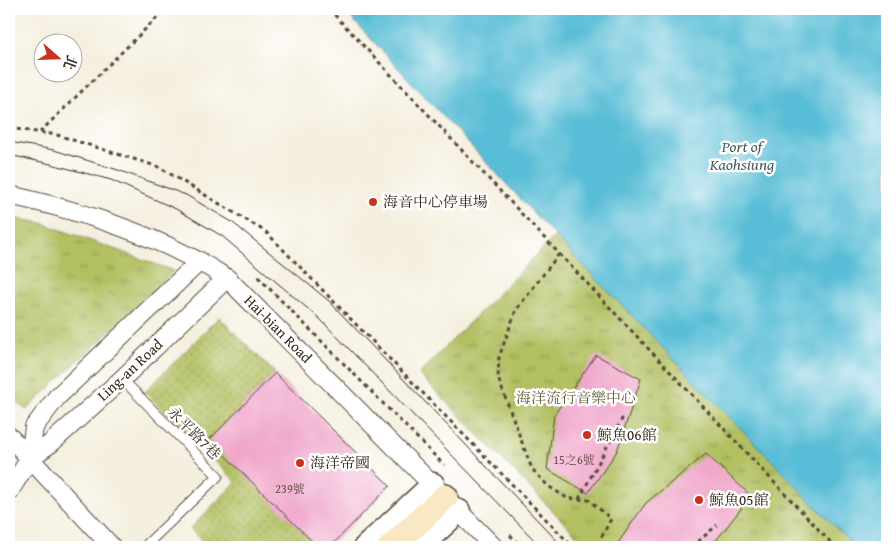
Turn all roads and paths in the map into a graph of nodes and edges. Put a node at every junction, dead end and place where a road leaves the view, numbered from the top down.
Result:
1 (166, 9) edge
2 (329, 9) edge
3 (9, 128) edge
4 (39, 132) junction
5 (9, 195) edge
6 (559, 254) junction
7 (200, 261) junction
8 (258, 277) dead end
9 (227, 278) junction
10 (122, 379) junction
11 (623, 416) dead end
12 (9, 436) edge
13 (30, 458) junction
14 (447, 491) junction
15 (9, 492) edge
16 (580, 499) junction
17 (717, 525) dead end
18 (509, 533) dead end
19 (112, 547) edge
20 (144, 547) edge
21 (365, 547) edge
22 (391, 547) edge
23 (420, 547) edge
24 (494, 547) edge
25 (522, 547) edge
26 (573, 547) edge
27 (600, 547) edge
28 (692, 547) edge
29 (835, 547) edge

1 - 4 path
2 - 6 path
3 - 4 path
4 - 26 path
5 - 7 street, Hai-bian Road
6 - 16 path
6 - 29 path
7 - 9 street, Hai-bian Road
7 - 13 street, Ling-an Road
8 - 14 path
9 - 10 street, Ling-an Road
9 - 14 street, Hai-bian Road
10 - 13 street, Ling-an Road
10 - 20 lane, 永平路7巷
11 - 16 path
12 - 13 street
13 - 15 street, Ling-an Road
13 - 19 street
14 - 21 street
14 - 22 main road
14 - 23 street
14 - 24 street, Hai-bian Road
16 - 27 path
17 - 28 path
18 - 25 path

